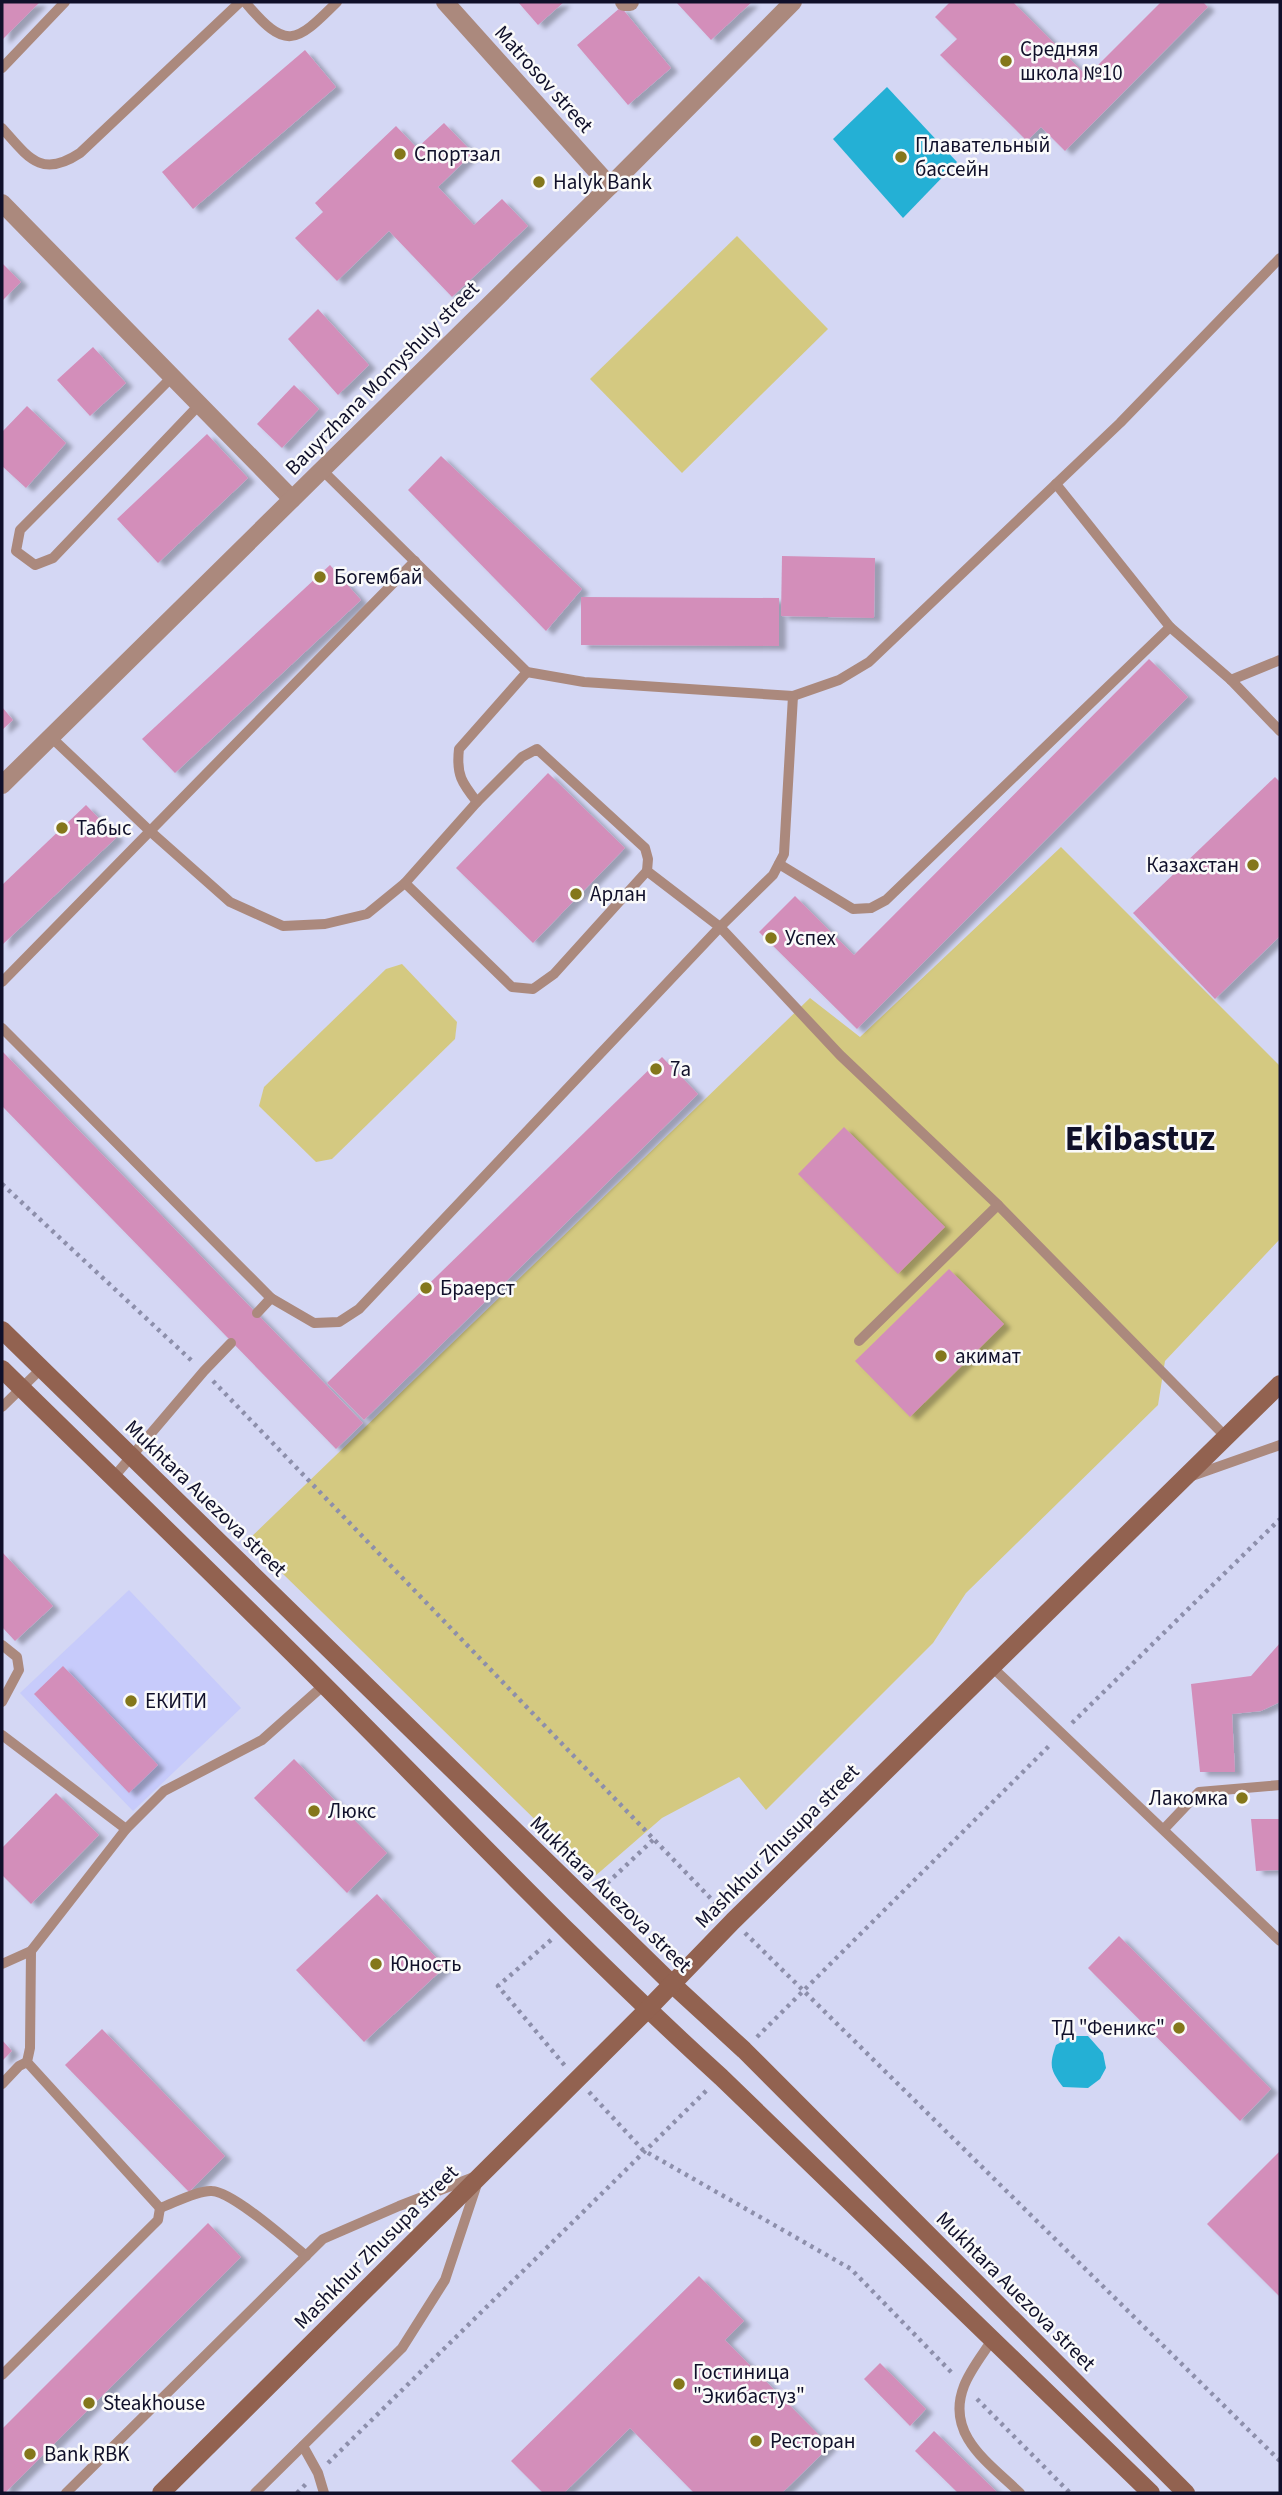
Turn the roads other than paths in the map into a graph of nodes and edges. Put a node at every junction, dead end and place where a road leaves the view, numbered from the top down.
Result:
1 (65, 2) edge
2 (243, 2) edge
3 (337, 2) edge
4 (445, 2) edge
5 (624, 2) edge
6 (630, 2) edge
7 (793, 2) edge
8 (2, 68) edge
9 (2, 128) edge
10 (610, 186) junction
11 (2, 203) edge
12 (1280, 258) edge
13 (172, 377) junction
14 (199, 405) junction
15 (321, 469) junction
16 (1056, 484) junction
17 (292, 499) junction
18 (415, 561) junction
19 (1170, 627) junction
20 (1280, 660) edge
21 (527, 672) junction
22 (1231, 680) junction
23 (793, 696) junction
24 (1280, 731) edge
25 (51, 737) junction
26 (2, 785) edge
27 (477, 802) junction
28 (151, 832) junction
29 (779, 864) junction
30 (647, 871) junction
31 (405, 883) junction
32 (720, 927) junction
33 (2, 982) edge
34 (2, 1028) edge
35 (998, 1205) junction
36 (271, 1298) junction
37 (257, 1313) dead end
38 (2, 1330) edge
39 (859, 1341) dead end
40 (231, 1343) dead end
41 (2, 1369) edge
42 (41, 1369) junction
43 (1280, 1384) edge
44 (21, 1388) junction
45 (2, 1407) edge
46 (1226, 1437) junction
47 (1280, 1445) edge
48 (130, 1456) junction
49 (113, 1478) junction
50 (1183, 1480) junction
51 (2, 1644) edge
52 (992, 1667) junction
53 (324, 1685) junction
54 (2, 1702) edge
55 (2, 1735) edge
56 (1280, 1785) edge
57 (125, 1829) junction
58 (1164, 1829) junction
59 (1280, 1941) edge
60 (31, 1951) junction
61 (2, 1964) edge
62 (671, 1983) junction
63 (647, 2010) junction
64 (27, 2062) junction
65 (2, 2084) edge
66 (480, 2175) junction
67 (160, 2208) junction
68 (306, 2256) junction
69 (992, 2340) junction
70 (2, 2373) edge
71 (303, 2446) junction
72 (1169, 2477) junction
73 (66, 2493) edge
74 (161, 2493) edge
75 (255, 2493) edge
76 (324, 2493) edge
77 (1020, 2493) edge
78 (1152, 2493) edge
79 (1186, 2493) edge

1 - 8 lane
2 - 3 lane
2 - 9 lane
4 - 10 street, Matrosov street
5 - 6 street
7 - 10 street, Bauyrzhana Momyshuly street
10 - 15 street, Bauyrzhana Momyshuly street
11 - 13 street
12 - 16 lane
13 - 14 street
13 - 14 lane
14 - 17 street
15 - 17 street, Bauyrzhana Momyshuly street
15 - 18 lane
16 - 19 lane
16 - 23 lane
17 - 25 street, Bauyrzhana Momyshuly street
18 - 21 lane
18 - 28 lane
19 - 22 lane
19 - 29 lane
20 - 22 lane
21 - 23 lane
21 - 27 lane
22 - 24 lane
23 - 29 lane
25 - 26 street, Bauyrzhana Momyshuly street
25 - 28 lane
27 - 30 lane
27 - 31 lane
28 - 31 lane
28 - 33 lane
29 - 32 lane
30 - 31 lane
30 - 32 lane
32 - 35 lane
32 - 36 lane
34 - 36 lane
35 - 39 lane
35 - 46 lane
36 - 37 lane
38 - 42 main road, Mukhtara Auezova street
40 - 48 lane
41 - 44 main road
42 - 44 lane
42 - 48 main road, Mukhtara Auezova street
43 - 46 main road, Mashkhur Zhusupa street
44 - 45 lane
44 - 49 main road
46 - 50 main road, Mashkhur Zhusupa street
47 - 50 lane
48 - 49 lane
48 - 62 main road, Mukhtara Auezova street
49 - 53 main road
50 - 52 main road, Mashkhur Zhusupa street
51 - 54 lane
52 - 58 lane
52 - 62 main road, Mashkhur Zhusupa street
53 - 57 lane
53 - 63 main road
55 - 57 lane
56 - 58 lane
57 - 60 lane
58 - 59 lane
60 - 61 lane
60 - 64 lane
62 - 63 main road, Mashkhur Zhusupa street
62 - 72 main road, Mukhtara Auezova street
63 - 66 main road, Mashkhur Zhusupa street
63 - 69 main road
64 - 65 lane
64 - 67 lane
66 - 68 lane
66 - 71 lane
66 - 74 main road, Mashkhur Zhusupa street
67 - 68 lane
67 - 70 lane
68 - 73 lane
69 - 77 lane
69 - 78 main road
71 - 75 lane
71 - 76 lane
72 - 78 lane
72 - 79 main road, Mukhtara Auezova street

